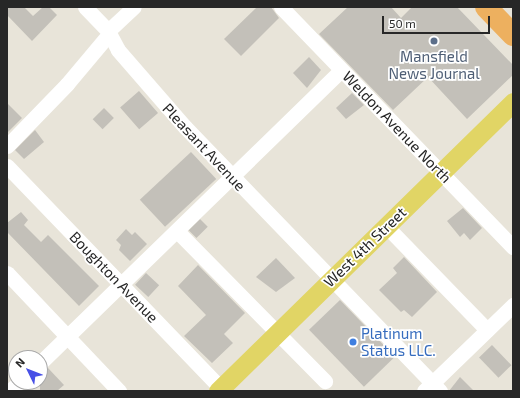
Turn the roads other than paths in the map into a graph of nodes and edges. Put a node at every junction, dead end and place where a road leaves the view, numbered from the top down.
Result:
1 (85, 7) edge
2 (134, 7) edge
3 (281, 7) edge
4 (486, 7) edge
5 (109, 32) junction
6 (513, 35) edge
7 (341, 70) junction
8 (513, 102) edge
9 (7, 146) edge
10 (7, 166) edge
11 (441, 172) junction
12 (232, 178) junction
13 (386, 226) junction
14 (176, 231) junction
15 (513, 247) edge
16 (7, 273) edge
17 (331, 280) junction
18 (121, 284) junction
19 (513, 305) edge
20 (487, 330) junction
21 (277, 333) junction
22 (68, 337) junction
23 (48, 356) edge
24 (325, 381) dead end
25 (432, 388) edge
26 (220, 389) edge
27 (119, 391) edge

1 - 5 street, Pleasant Avenue
2 - 5 street
3 - 7 street, Weldon Avenue North
4 - 6 highway
5 - 9 street
5 - 12 street, Pleasant Avenue
7 - 11 street, Weldon Avenue North
7 - 12 street
8 - 11 main road, West 4th Street
10 - 18 street, Boughton Avenue
11 - 13 main road, West 4th Street
11 - 15 street, Weldon Avenue North
12 - 14 street
12 - 17 street, Pleasant Avenue
13 - 17 main road, West 4th Street
13 - 20 street
14 - 18 street
14 - 21 street
16 - 22 street
17 - 21 main road, West 4th Street
17 - 25 street, Pleasant Avenue
18 - 22 street
18 - 26 street, Boughton Avenue
19 - 20 street
20 - 25 street
21 - 24 street
21 - 26 main road, West 4th Street
22 - 23 street
22 - 27 street

